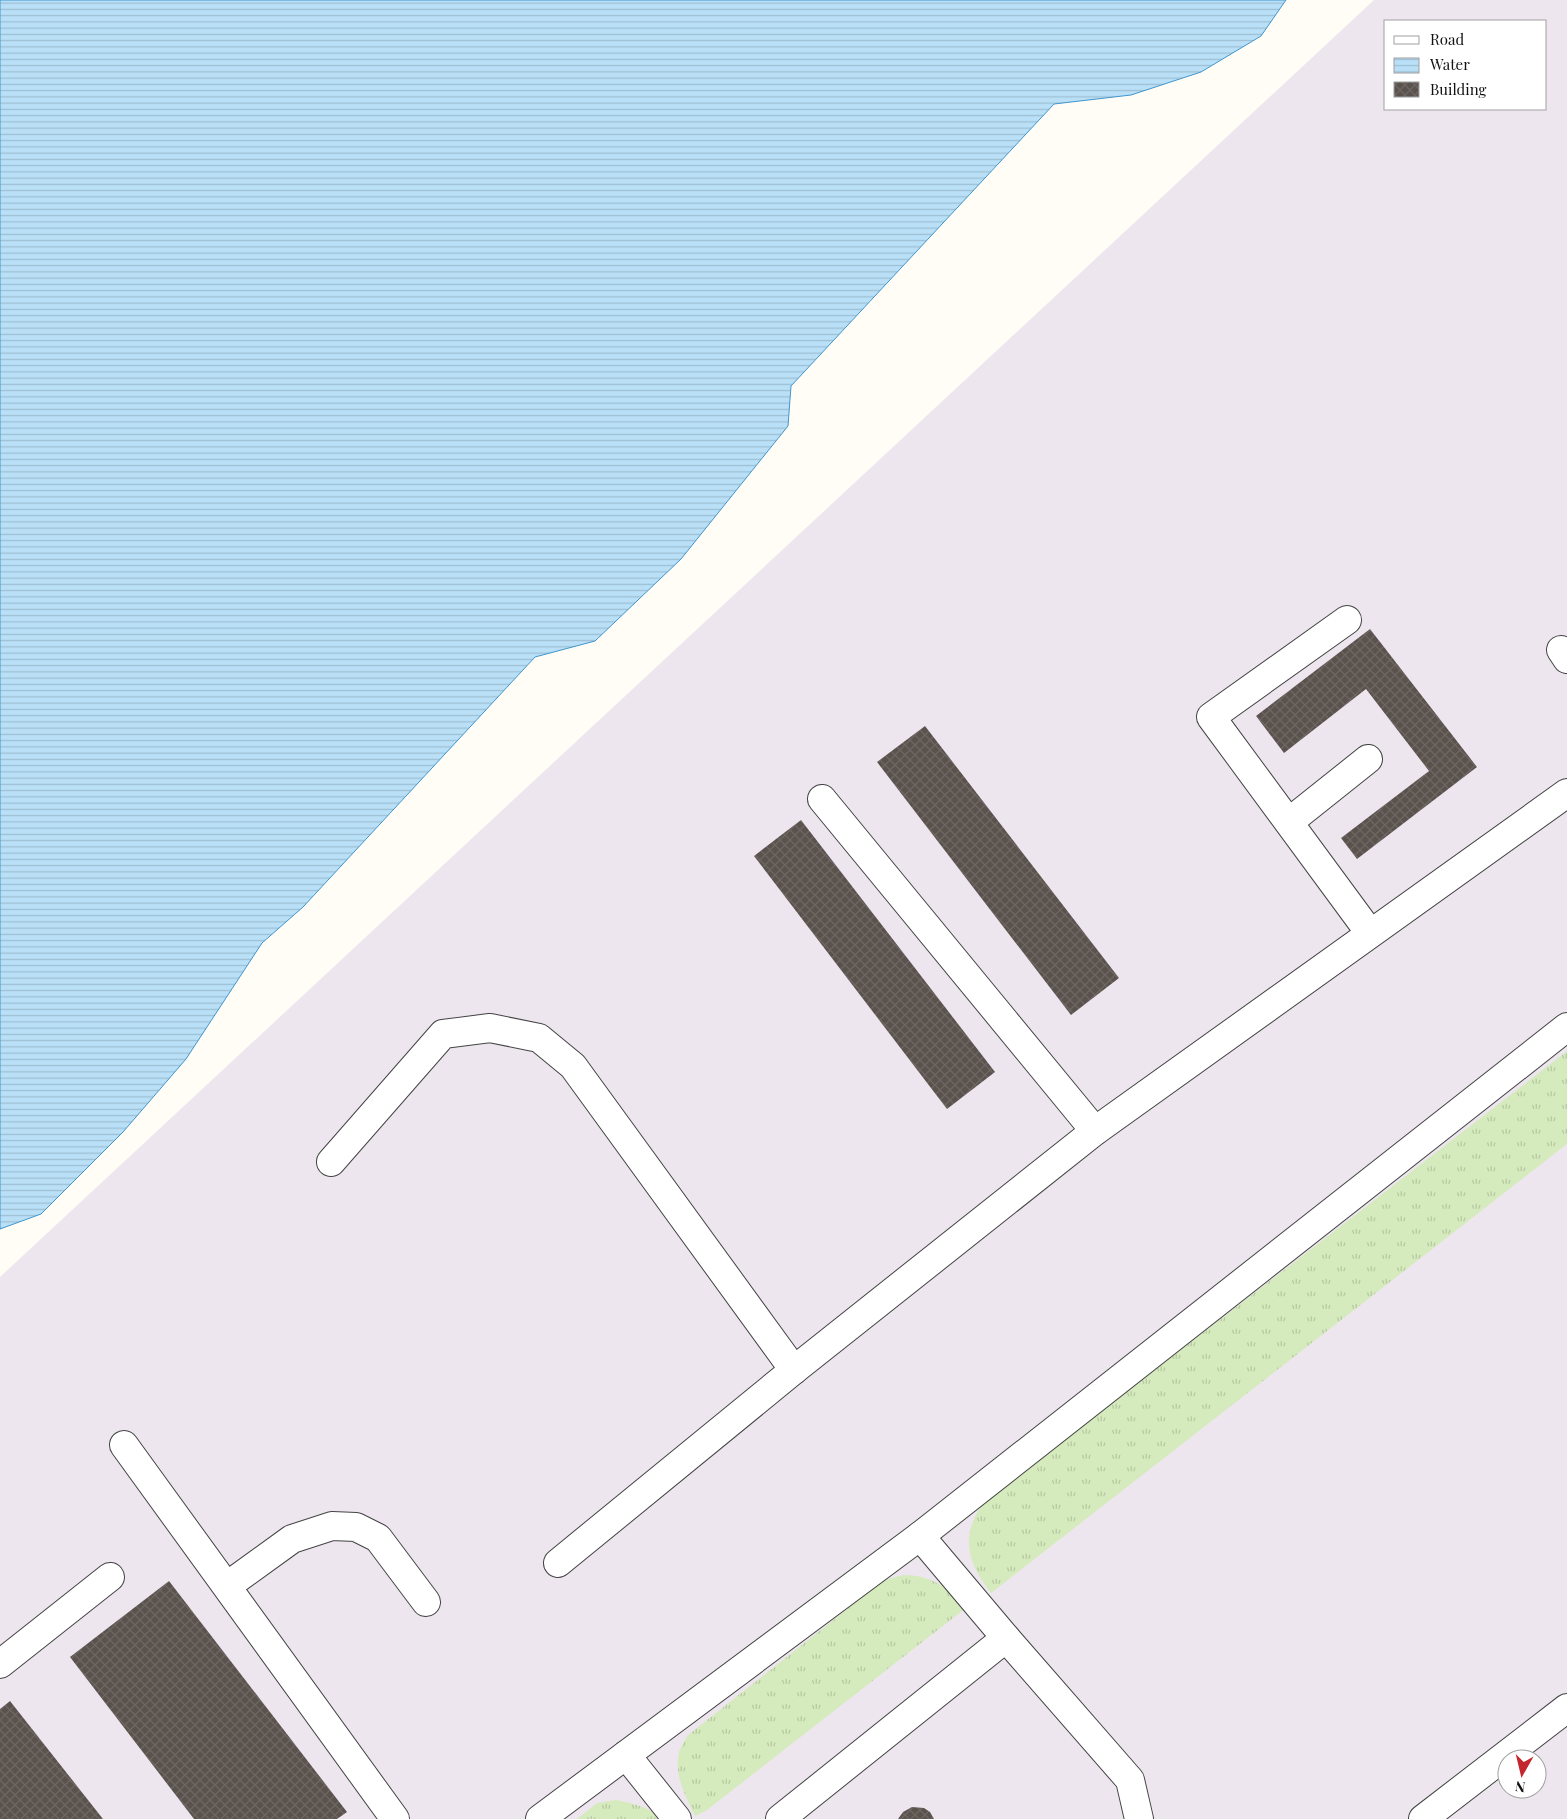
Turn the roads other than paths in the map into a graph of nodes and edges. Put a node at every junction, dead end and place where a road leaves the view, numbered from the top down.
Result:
1 (1347, 620) dead end
2 (1368, 759) dead end
3 (1567, 793) edge
4 (822, 799) dead end
5 (1289, 822) junction
6 (1370, 933) junction
7 (1567, 1027) edge
8 (1095, 1132) junction
9 (331, 1162) dead end
10 (794, 1370) junction
11 (124, 1445) dead end
12 (920, 1536) junction
13 (558, 1563) dead end
14 (110, 1577) dead end
15 (226, 1586) junction
16 (426, 1602) dead end
17 (1006, 1638) junction
18 (0, 1664) edge
19 (1567, 1708) edge
20 (626, 1755) junction
21 (382, 1814) edge
22 (540, 1819) edge
23 (677, 1819) edge
24 (780, 1819) edge
25 (1139, 1819) edge
26 (1423, 1819) edge

1 - 5 street
2 - 5 street
3 - 6 street
4 - 8 street
5 - 6 street
6 - 8 street
7 - 12 street
8 - 10 street
9 - 10 street
10 - 13 street
11 - 15 street
12 - 17 street
12 - 20 street
14 - 18 street
15 - 16 street
15 - 21 street
17 - 24 street
17 - 25 street
19 - 26 street
20 - 22 street
20 - 23 street

